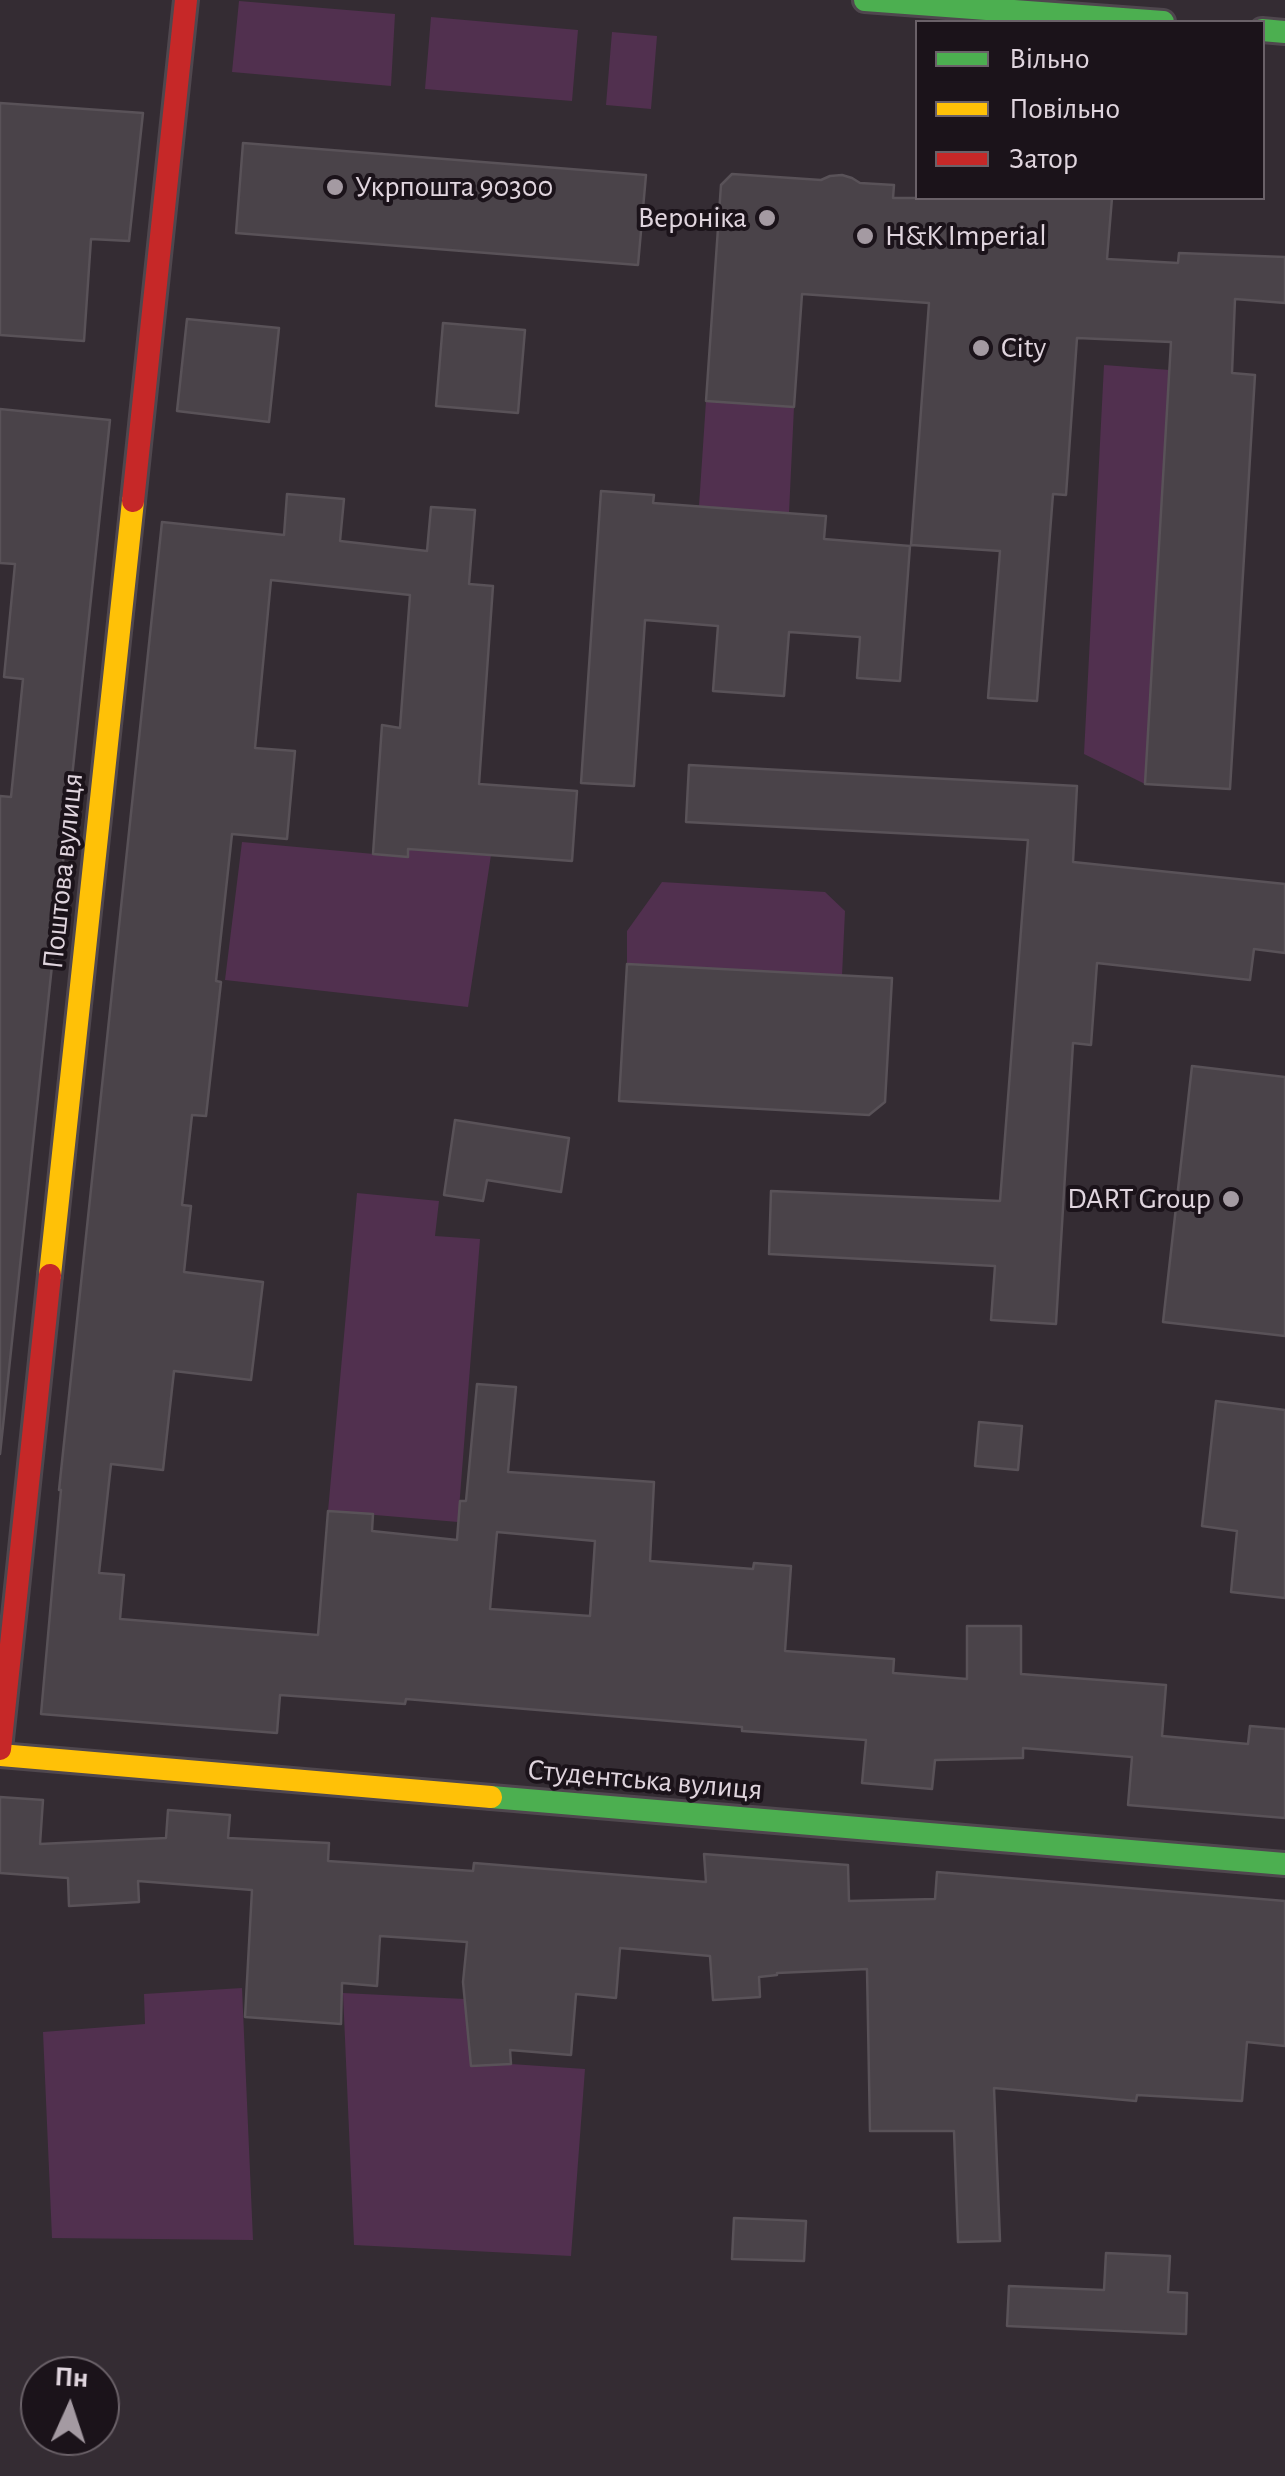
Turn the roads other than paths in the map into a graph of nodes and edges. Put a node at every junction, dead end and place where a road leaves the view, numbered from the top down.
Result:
1 (186, 0) edge
2 (865, 0) edge
3 (1136, 20) edge
4 (0, 1752) edge
5 (1285, 1864) edge

1 - 4 main road, Поштова вулиця
2 - 3 main road
4 - 5 main road, Студентська вулиця

